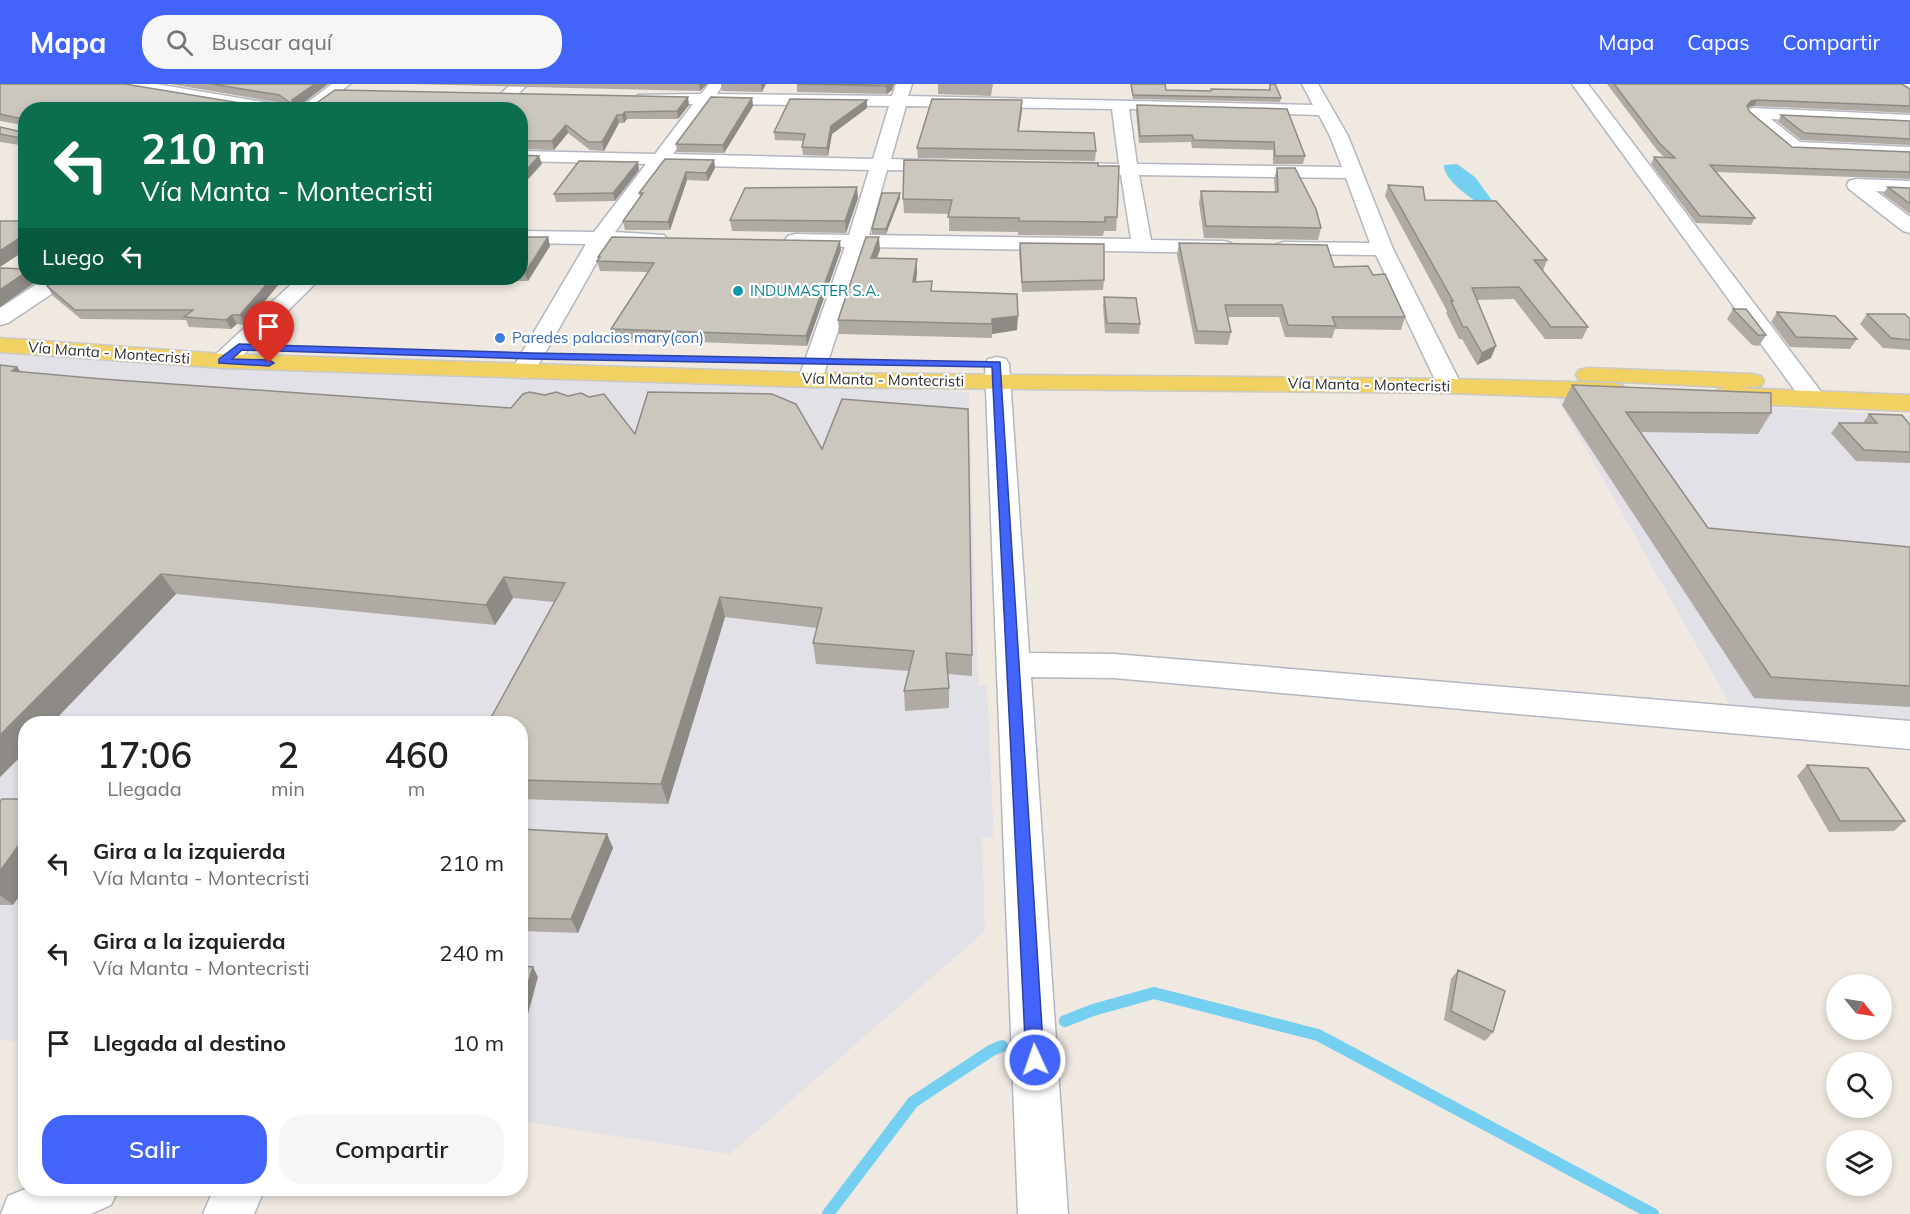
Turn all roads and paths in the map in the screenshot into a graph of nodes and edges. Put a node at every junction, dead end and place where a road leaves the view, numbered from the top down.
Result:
1 (127, 84) edge
2 (1311, 84) edge
3 (1580, 84) edge
4 (1903, 84) edge
5 (242, 88) edge
6 (344, 88) edge
7 (1910, 89) edge
8 (712, 91) edge
9 (520, 92) edge
10 (901, 93) edge
11 (625, 97) edge
12 (212, 99) junction
13 (231, 102) edge
14 (319, 102) edge
15 (489, 102) edge
16 (1120, 104) junction
17 (1325, 110) junction
18 (1910, 120) edge
19 (1910, 152) edge
20 (528, 156) edge
21 (659, 159) junction
22 (880, 165) junction
23 (963, 167) edge
24 (1058, 168) edge
25 (1129, 170) junction
26 (1353, 173) junction
27 (1910, 187) edge
28 (1910, 227) edge
29 (528, 237) edge
30 (600, 238) junction
31 (682, 239) edge
32 (775, 240) edge
33 (857, 241) junction
34 (1142, 246) junction
35 (1245, 247) edge
36 (1268, 248) edge
37 (1383, 249) junction
38 (50, 285) edge
39 (303, 285) edge
40 (0, 318) edge
41 (0, 330) edge
42 (0, 345) edge
43 (231, 354) junction
44 (528, 364) junction
45 (813, 370) junction
46 (997, 373) junction
47 (1446, 378) junction
48 (1910, 387) edge
49 (1808, 390) junction
50 (1910, 403) edge
51 (1014, 665) junction
52 (1910, 735) edge
53 (73, 1196) edge
54 (236, 1196) edge
55 (26, 1214) edge
56 (228, 1214) edge
57 (1043, 1214) edge

1 - 12 street
2 - 17 street
3 - 49 street
4 - 7 street
5 - 12 street
6 - 14 street
8 - 10 street
8 - 11 street
8 - 21 street
9 - 15 street
10 - 16 street
10 - 22 street
12 - 13 street
16 - 17 street
16 - 25 street
17 - 26 street
18 - 19 street
20 - 21 street
21 - 22 street
21 - 30 street
22 - 23 street
22 - 33 street
24 - 25 street
25 - 26 street
25 - 34 street
26 - 37 street
27 - 28 street
29 - 30 street
30 - 31 street
30 - 44 street
32 - 33 street
33 - 34 street
33 - 45 street
34 - 35 street
36 - 37 street
37 - 47 street
38 - 40 street
39 - 43 street
41 - 43 main road, Vía Manta - Montecristi
42 - 43 main road, Vía Manta - Montecristi
43 - 44 main road, Vía Manta - Montecristi
44 - 45 main road, Vía Manta - Montecristi
45 - 46 main road, Vía Manta - Montecristi
46 - 47 main road, Vía Manta - Montecristi
46 - 51 street
47 - 49 main road, Vía Manta - Montecristi
48 - 49 main road, Vía Manta - Montecristi
49 - 50 main road, Vía Manta - Montecristi
51 - 52 street
51 - 57 street
53 - 55 street
54 - 56 street

